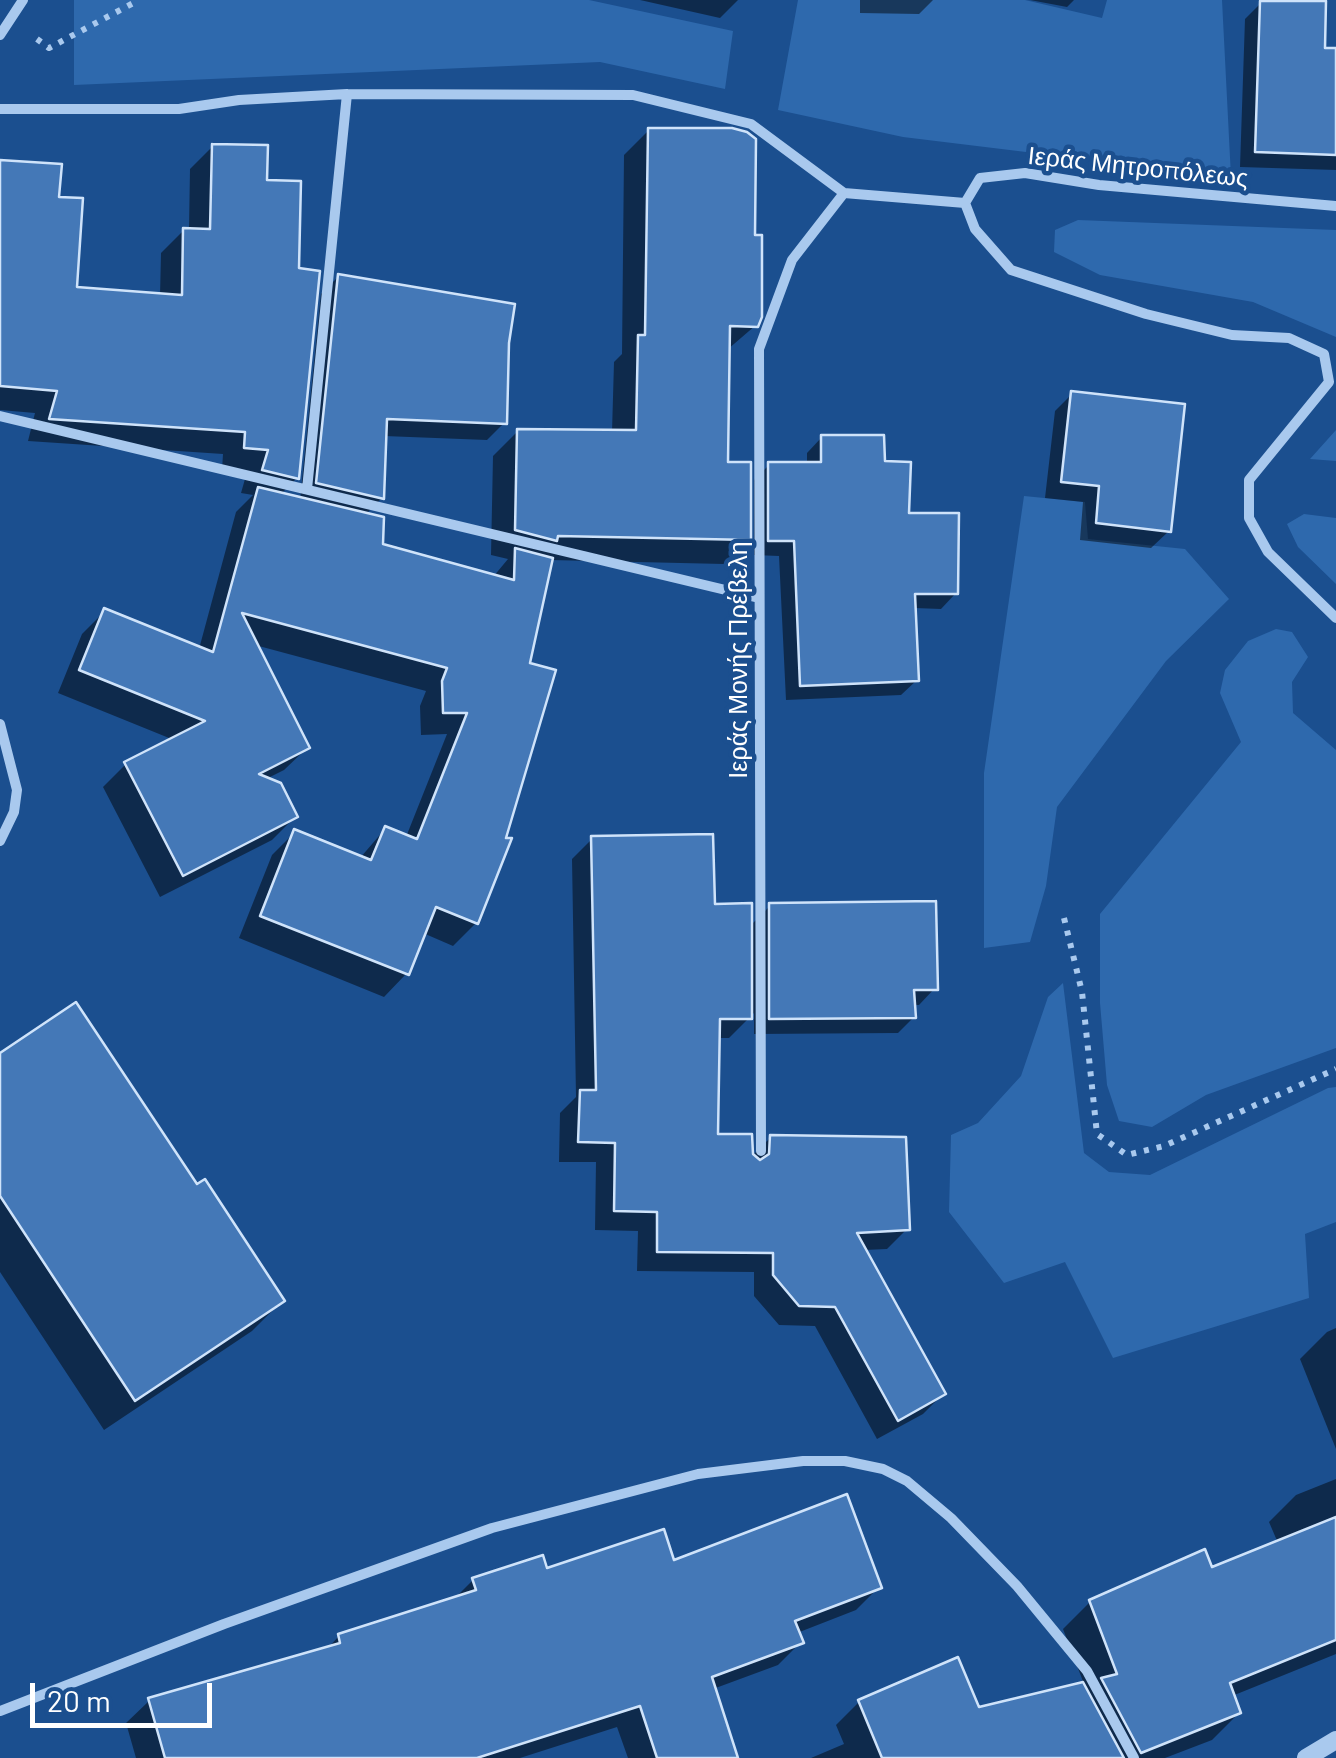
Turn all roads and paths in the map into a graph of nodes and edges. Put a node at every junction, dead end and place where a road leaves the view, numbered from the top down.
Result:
1 (23, 0) edge
2 (139, 0) edge
3 (12, 20) junction
4 (0, 34) edge
5 (348, 94) junction
6 (0, 108) edge
7 (844, 193) junction
8 (965, 203) junction
9 (1336, 206) edge
10 (0, 416) edge
11 (306, 489) junction
12 (759, 598) junction
13 (1336, 618) edge
14 (0, 724) edge
15 (0, 841) edge
16 (1064, 918) dead end
17 (1336, 1070) edge
18 (760, 1151) dead end
19 (0, 1710) edge
20 (1336, 1740) edge
21 (1134, 1758) edge
22 (1306, 1758) edge

1 - 3 street
2 - 3 path
3 - 4 street
5 - 6 street
5 - 7 street
5 - 11 street
7 - 8 street
7 - 12 street, Ιεράς Μονής Πρέβελη
8 - 9 street, Ιεράς Μητροπόλεως
8 - 13 street
10 - 11 street
11 - 12 street
12 - 18 street, Ιεράς Μονής Πρέβελη
14 - 15 street
16 - 17 path
19 - 21 street
20 - 22 street

